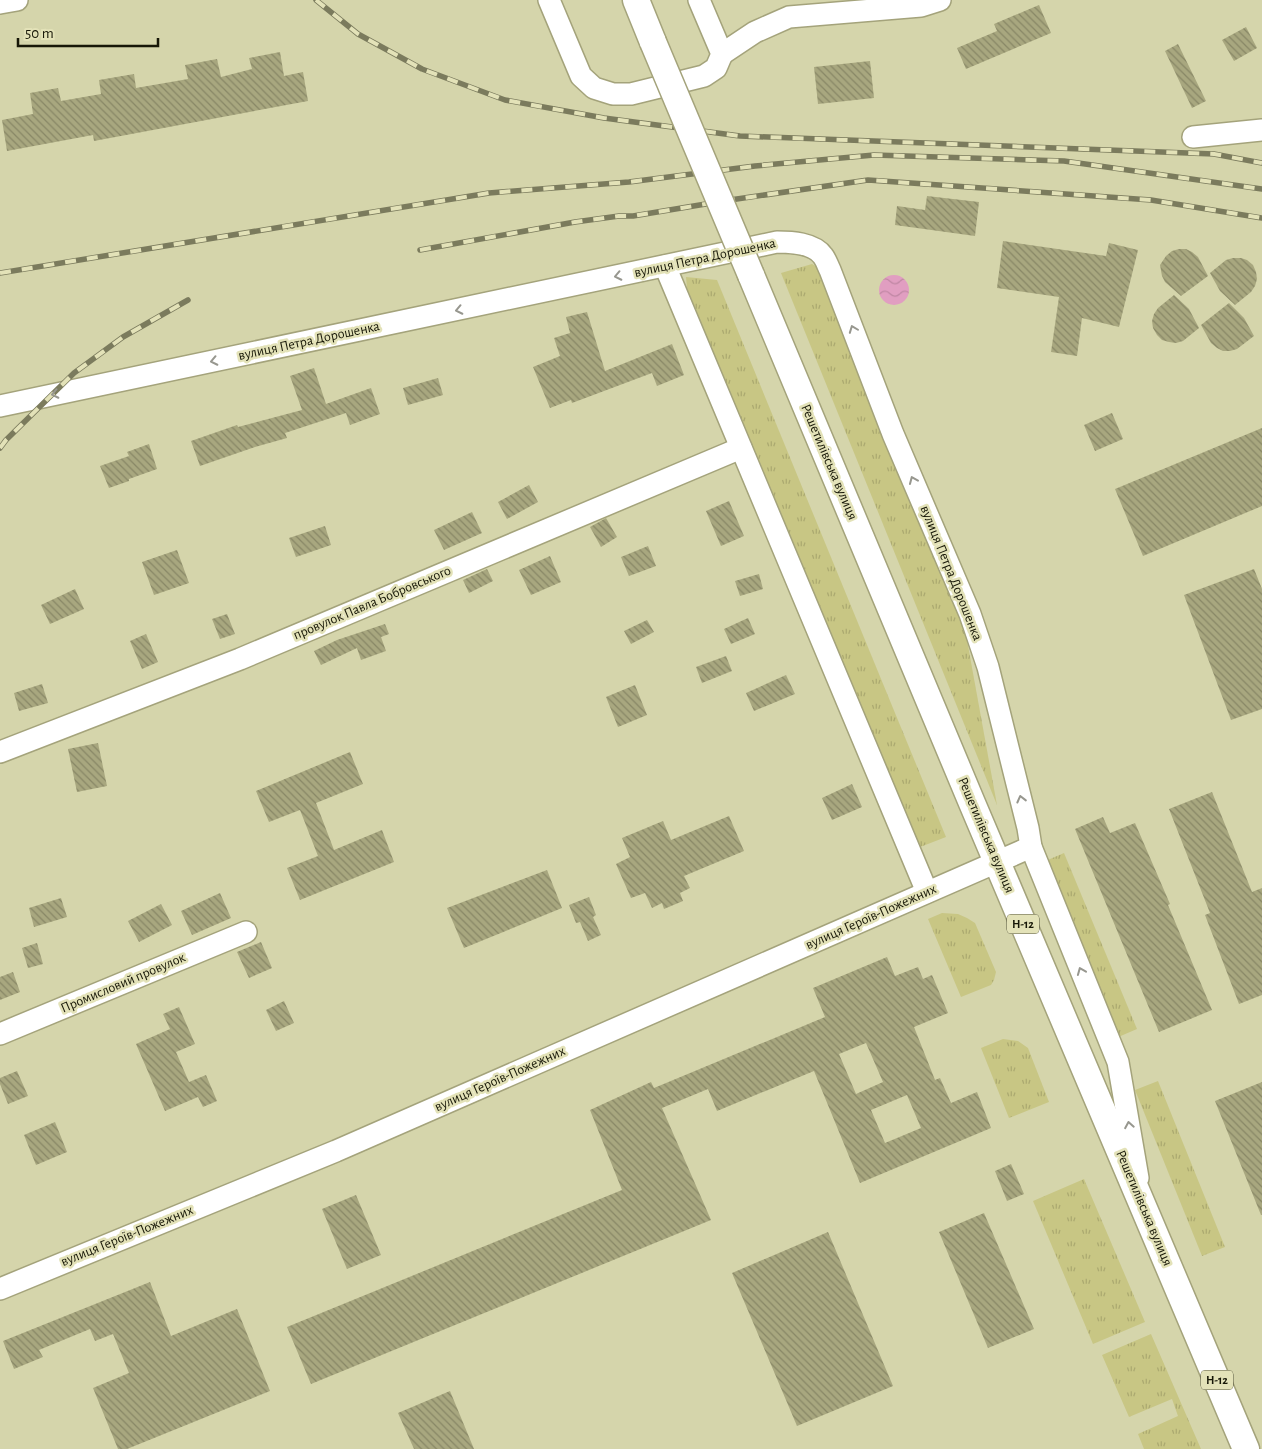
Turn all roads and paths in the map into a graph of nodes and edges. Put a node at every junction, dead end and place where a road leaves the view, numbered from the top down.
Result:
1 (17, 0) edge
2 (549, 0) edge
3 (636, 0) edge
4 (699, 0) edge
5 (940, 0) edge
6 (0, 3) edge
7 (722, 54) junction
8 (1262, 130) edge
9 (1193, 137) dead end
10 (665, 266) junction
11 (0, 406) edge
12 (741, 448) junction
13 (0, 752) edge
14 (1031, 847) junction
15 (997, 862) junction
16 (927, 892) junction
17 (246, 932) dead end
18 (0, 1034) edge
19 (1144, 1208) junction
20 (0, 1288) edge
21 (1246, 1449) edge

1 - 6 street
2 - 7 street
3 - 15 main road, Решетилівська вулиця, bridge
4 - 7 street
5 - 7 street
8 - 9 street
10 -> 11 street, вулиця Петра Дорошенка
10 - 12 street
14 -> 10 street, вулиця Петра Дорошенка
12 - 13 street, провулок Павла Бобровського
12 - 16 street
14 - 15 street, вулиця Героїв-Пожежних
19 -> 14 street, вулиця Петра Дорошенка
15 - 16 street, вулиця Героїв-Пожежних
15 - 19 main road, Решетилівська вулиця / Н-12
16 - 20 street, вулиця Героїв-Пожежних
17 - 18 street, Промисловий провулок
19 - 21 main road, Решетилівська вулиця / Н-12

